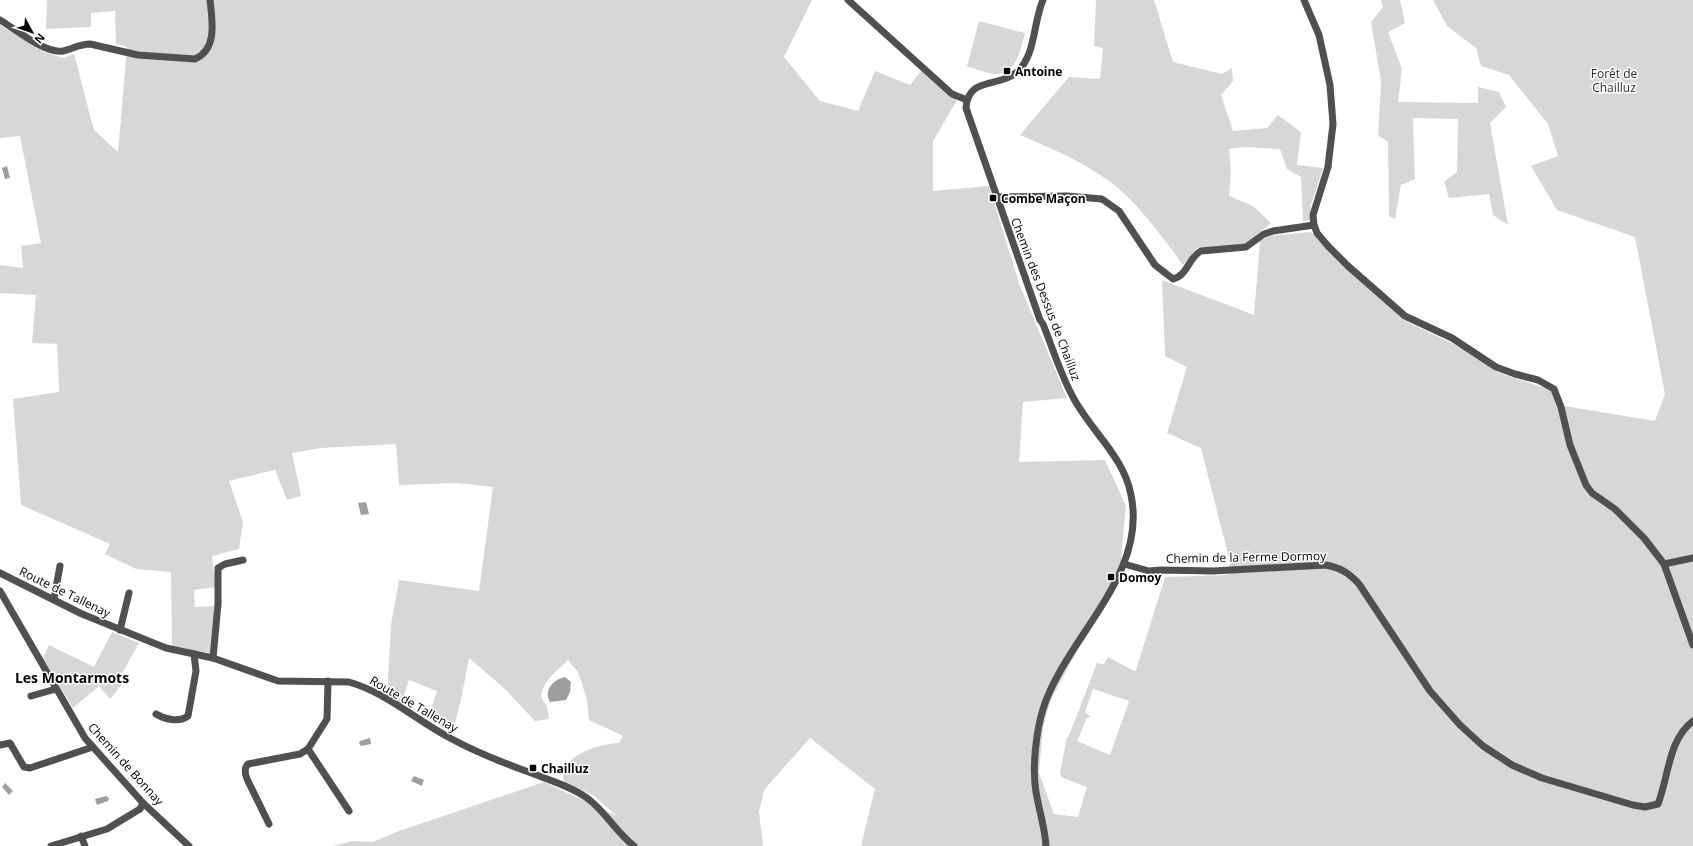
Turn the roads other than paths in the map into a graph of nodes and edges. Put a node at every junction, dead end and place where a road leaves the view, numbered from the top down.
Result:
1 (210, 0) edge
2 (848, 0) edge
3 (1043, 0) edge
4 (1304, 0) edge
5 (0, 20) edge
6 (967, 100) junction
7 (996, 197) junction
8 (1314, 225) junction
9 (1693, 558) edge
10 (244, 560) dead end
11 (1124, 564) junction
12 (1664, 564) junction
13 (60, 566) dead end
14 (0, 573) edge
15 (0, 591) edge
16 (129, 593) dead end
17 (54, 599) junction
18 (120, 630) junction
19 (1693, 645) edge
20 (194, 654) junction
21 (213, 658) junction
22 (328, 681) junction
23 (56, 689) junction
24 (31, 696) dead end
25 (156, 714) dead end
26 (1693, 721) edge
27 (0, 745) edge
28 (93, 747) junction
29 (308, 750) junction
30 (144, 803) junction
31 (349, 811) dead end
32 (269, 824) dead end
33 (81, 836) junction
34 (51, 846) edge
35 (85, 846) edge
36 (189, 846) edge
37 (634, 846) edge
38 (1046, 846) edge

1 - 5 street
2 - 6 street
3 - 6 street
4 - 8 street
6 - 7 street, Chemin des Dessus de Chailluz
7 - 8 street
7 - 11 street, Chemin des Dessus de Chailluz
8 - 12 street
9 - 12 street
10 - 21 street
11 - 26 street, Chemin de la Ferme Dormoy
11 - 38 street, Chemin des Dessus de Chailluz
12 - 19 street
13 - 17 street
14 - 17 street, Route de Tallenay
15 - 23 street, Chemin de Bonnay
16 - 18 street, Route de Tallenay
17 - 18 street, Route de Tallenay
18 - 20 street, Route de Tallenay
20 - 21 street, Route de Tallenay
20 - 25 street
21 - 22 street, Route de Tallenay
22 - 29 street
22 - 37 street, Route de Tallenay
23 - 24 street
23 - 28 street, Chemin de Bonnay
27 - 28 street
28 - 30 street, Chemin de Bonnay
29 - 31 street
29 - 32 street
30 - 33 street
30 - 36 street, Chemin de Bonnay
33 - 34 street
33 - 35 street

